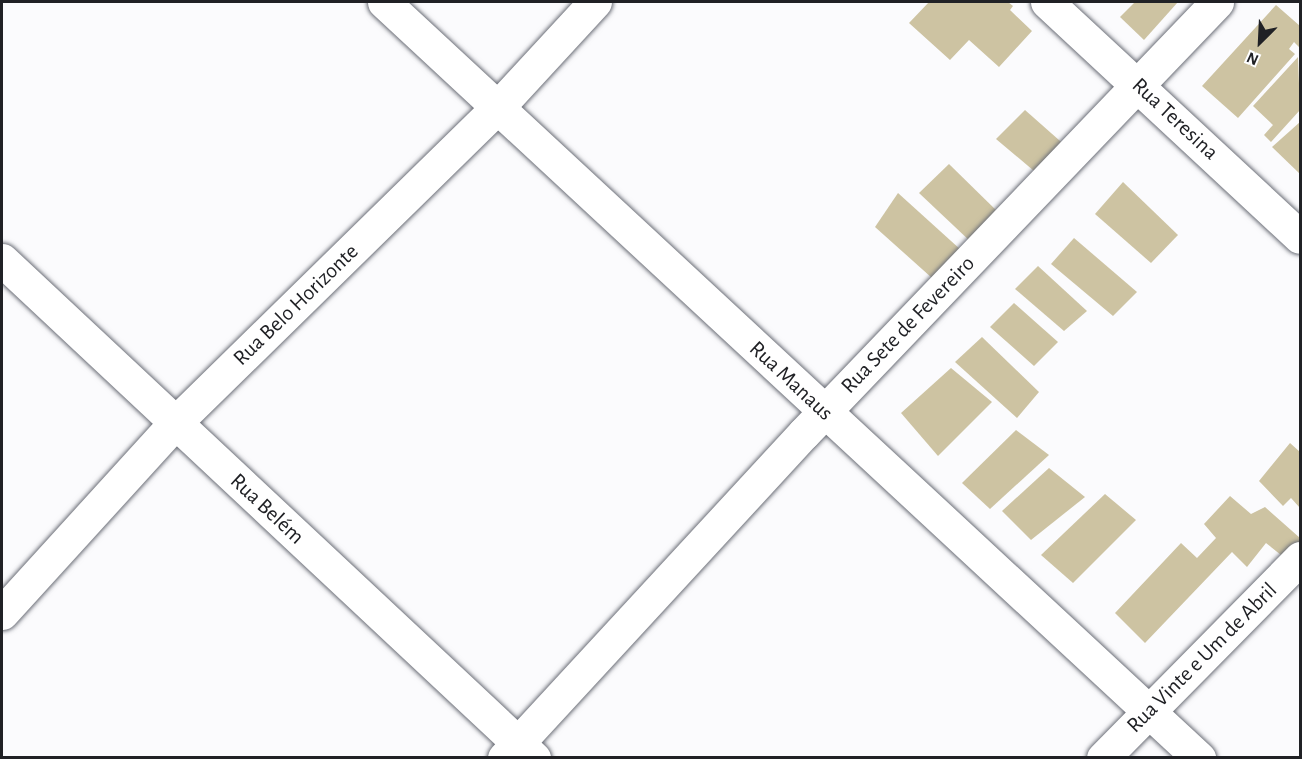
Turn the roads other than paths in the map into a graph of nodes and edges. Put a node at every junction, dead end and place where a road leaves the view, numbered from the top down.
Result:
1 (384, 2) edge
2 (595, 2) edge
3 (1047, 2) edge
4 (1218, 2) edge
5 (1139, 84) junction
6 (498, 107) junction
7 (1300, 237) edge
8 (2, 260) edge
9 (824, 412) junction
10 (175, 423) junction
11 (1300, 558) edge
12 (2, 612) edge
13 (1149, 711) junction
14 (518, 753) edge
15 (1103, 758) edge
16 (1199, 758) edge

1 - 6 street, Rua Manaus
2 - 6 street, Rua Belo Horizonte
3 - 5 street, Rua Teresina
4 - 5 street, Rua Sete de Fevereiro
5 - 7 street, Rua Teresina
5 - 9 street, Rua Sete de Fevereiro
6 - 9 street, Rua Manaus
6 - 10 street, Rua Belo Horizonte
8 - 10 street, Rua Belém
9 - 13 street, Rua Manaus
9 - 14 street, Rua Sete de Fevereiro
10 - 12 street, Rua Belo Horizonte
10 - 14 street, Rua Belém
11 - 13 street, Rua Vinte e Um de Abril
13 - 15 street, Rua Vinte e Um de Abril
13 - 16 street, Rua Manaus

